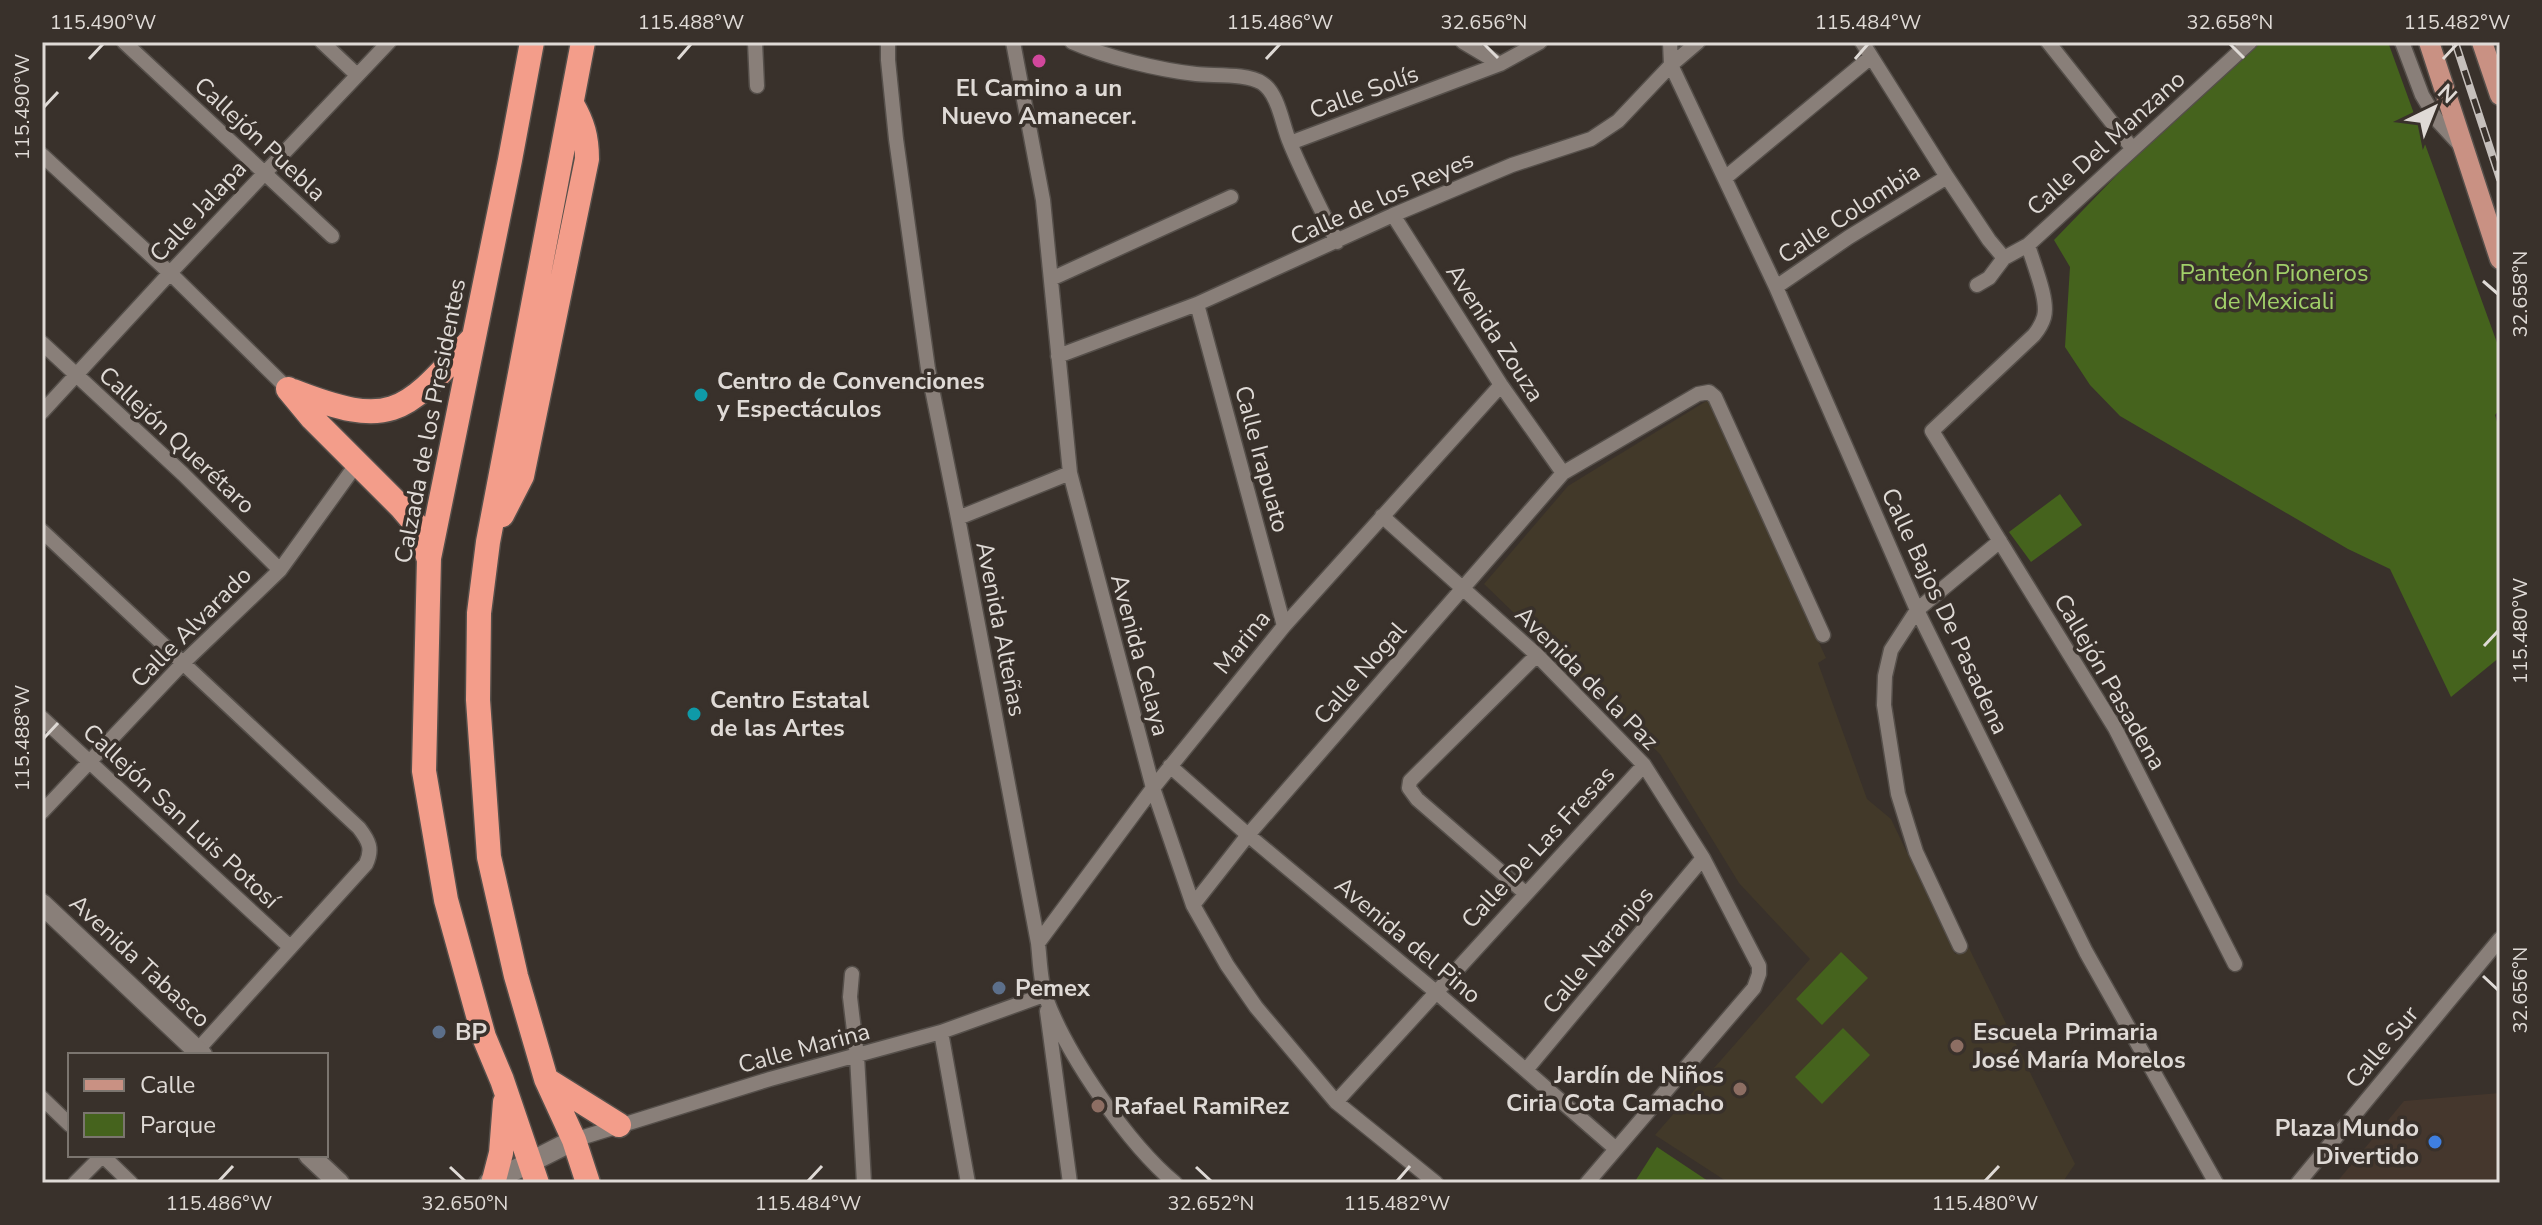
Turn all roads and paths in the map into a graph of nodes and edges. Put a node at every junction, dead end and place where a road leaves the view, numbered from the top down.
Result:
1 (124, 42) edge
2 (322, 42) edge
3 (389, 42) edge
4 (532, 42) edge
5 (583, 42) edge
6 (755, 42) edge
7 (888, 42) edge
8 (1013, 42) edge
9 (1072, 42) edge
10 (1463, 42) edge
11 (1540, 42) edge
12 (1670, 42) edge
13 (1698, 42) edge
14 (1862, 42) edge
15 (2048, 42) edge
16 (2250, 42) edge
17 (2402, 42) edge
18 (2429, 42) edge
19 (2482, 42) edge
20 (1871, 57) junction
21 (1500, 64) junction
22 (1671, 65) junction
23 (357, 75) junction
24 (757, 86) dead end
25 (2500, 95) edge
26 (1290, 143) junction
27 (2132, 148) junction
28 (2464, 149) junction
29 (42, 155) edge
30 (264, 173) junction
31 (1947, 177) junction
32 (1725, 178) junction
33 (1231, 197) dead end
34 (1393, 215) junction
35 (332, 236) dead end
36 (1337, 242) junction
37 (2028, 245) junction
38 (2004, 258) junction
39 (2500, 259) edge
40 (170, 273) junction
41 (1051, 279) junction
42 (1977, 285) dead end
43 (1776, 287) junction
44 (1197, 304) junction
45 (474, 337) junction
46 (42, 343) edge
47 (1058, 356) junction
48 (76, 375) junction
49 (1501, 385) junction
50 (288, 389) junction
51 (42, 412) edge
52 (358, 462) junction
53 (1070, 473) junction
54 (1563, 473) junction
55 (1382, 516) junction
56 (958, 518) junction
57 (42, 531) edge
58 (2000, 541) junction
59 (429, 558) junction
60 (280, 570) junction
61 (1463, 590) junction
62 (1917, 610) junction
63 (1284, 626) junction
64 (1823, 635) dead end
65 (1537, 655) junction
66 (183, 663) junction
67 (42, 718) edge
68 (89, 762) junction
69 (1644, 765) junction
70 (1170, 766) junction
71 (1153, 788) junction
72 (42, 812) edge
73 (1248, 835) junction
74 (1703, 858) junction
75 (1525, 893) junction
76 (42, 904) edge
77 (1193, 905) junction
78 (2500, 939) edge
79 (1038, 943) junction
80 (1960, 946) dead end
81 (290, 947) junction
82 (2235, 964) dead end
83 (852, 974) dead end
84 (1436, 992) junction
85 (1044, 995) junction
86 (941, 1032) junction
87 (196, 1053) edge
88 (198, 1053) edge
89 (857, 1056) junction
90 (1526, 1070) junction
91 (546, 1079) junction
92 (506, 1096) junction
93 (42, 1098) edge
94 (1336, 1102) junction
95 (68, 1123) edge
96 (619, 1125) junction
97 (574, 1140) junction
98 (1616, 1149) junction
99 (100, 1157) edge
100 (104, 1157) edge
101 (311, 1157) edge
102 (533, 1172) edge
103 (491, 1181) edge
104 (2297, 1182) edge
105 (75, 1183) edge
106 (131, 1183) edge
107 (339, 1183) edge
108 (588, 1183) edge
109 (864, 1183) edge
110 (968, 1183) edge
111 (1070, 1183) edge
112 (1175, 1183) edge
113 (1436, 1183) edge
114 (1587, 1183) edge
115 (2215, 1183) edge

1 - 30 street, Callejón Puebla
2 - 23 street
3 - 23 street, Calle Jalapa
4 - 45 highway, Calzada de los Presidentes
5 - 91 highway
6 - 24 street
7 - 56 street, Avenida Alteñas
8 - 41 street, Avenida Celaya
9 - 26 street
10 - 21 street
11 - 21 street, Calle Solís
12 - 22 street, Calle Bajos De Pasadena
13 - 22 street, Calle de los Reyes
14 - 20 street, Calle Colombia
15 - 27 street
16 - 27 street, Calle Del Manzano
17 - 28 street
18 - 28 main road
19 - 25 main road
20 - 31 street, Calle Colombia
20 - 32 street
21 - 26 street, Calle Solís
22 - 32 street, Calle Bajos De Pasadena
22 - 34 street, Calle de los Reyes
23 - 30 street, Calle Jalapa
26 - 36 street
27 - 37 street, Calle Del Manzano
28 - 39 main road
29 - 40 street
30 - 35 street, Callejón Puebla
30 - 40 street, Calle Jalapa
31 - 38 street, Calle Colombia
31 - 43 street, Calle Colombia
32 - 43 street, Calle Bajos De Pasadena
33 - 41 street
34 - 36 street, Calle de los Reyes
34 - 49 street, Avenida Zouza
36 - 44 street, Calle de los Reyes
37 - 38 street
37 - 58 street, Callejón Pasadena
38 - 42 street
40 - 48 street, Calle Jalapa
40 - 50 street
41 - 47 street, Avenida Celaya
43 - 62 street, Calle Bajos De Pasadena
44 - 47 street, Calle de los Reyes
44 - 63 street, Calle Irapuato
45 - 50 highway
45 - 59 highway, Calzada de los Presidentes
46 - 48 street, Callejón Querétaro
47 - 53 street, Avenida Celaya
48 - 51 street, Calle Jalapa
48 - 60 street, Callejón Querétaro
49 - 54 street, Avenida Zouza
49 - 55 street, Marina
50 - 52 highway
52 - 59 highway
52 - 60 street, Calle Alvarado
53 - 56 street
53 - 71 street, Avenida Celaya
54 - 61 street, Calle Nogal
54 - 64 street, Calle Nogal
55 - 61 street, Avenida de la Paz
55 - 63 street, Marina
56 - 79 street, Avenida Alteñas
57 - 66 street
58 - 62 street
58 - 82 street, Callejón Pasadena
59 - 92 highway, Calzada de los Presidentes
60 - 66 street, Calle Alvarado
61 - 65 street, Avenida de la Paz
61 - 73 street, Calle Nogal
62 - 80 street
62 - 115 street, Calle Bajos De Pasadena
63 - 70 street, Marina
65 - 69 street, Avenida de la Paz
65 - 75 street
66 - 68 street, Calle Alvarado
66 - 81 street
67 - 68 street, Callejón San Luis Potosí
68 - 72 street, Calle Alvarado
68 - 81 street, Callejón San Luis Potosí
69 - 74 street, Avenida de la Paz
69 - 75 street, Calle De Las Fresas
70 - 71 street, Marina
70 - 73 street, Avenida del Pino
71 - 77 street, Avenida Celaya
71 - 79 street, Marina
73 - 77 street, Calle Nogal
73 - 84 street, Avenida del Pino
74 - 90 street, Calle Naranjos
74 - 98 street, Avenida de la Paz
75 - 84 street, Calle De Las Fresas
76 - 87 street, Avenida Tabasco
77 - 94 street, Avenida Celaya
78 - 104 street, Calle Sur
79 - 85 street, Avenida Alteñas
81 - 88 street
83 - 89 street
84 - 90 street, Avenida del Pino
84 - 94 street, Calle De Las Fresas
85 - 86 street, Calle Marina
85 - 111 street
85 - 112 street, Avenida Alteñas
86 - 89 street, Calle Marina
86 - 110 street
89 - 96 street, Calle Marina
89 - 109 street
90 - 98 street, Avenida del Pino
91 - 96 highway
91 - 97 highway
92 - 102 highway, Calzada de los Presidentes
92 - 103 highway
93 - 95 street
94 - 113 street, Avenida Celaya
96 - 97 street, Calle Marina
97 - 102 street
97 - 108 highway
98 - 114 street
99 - 105 street
100 - 106 street
101 - 107 street
102 - 103 street

